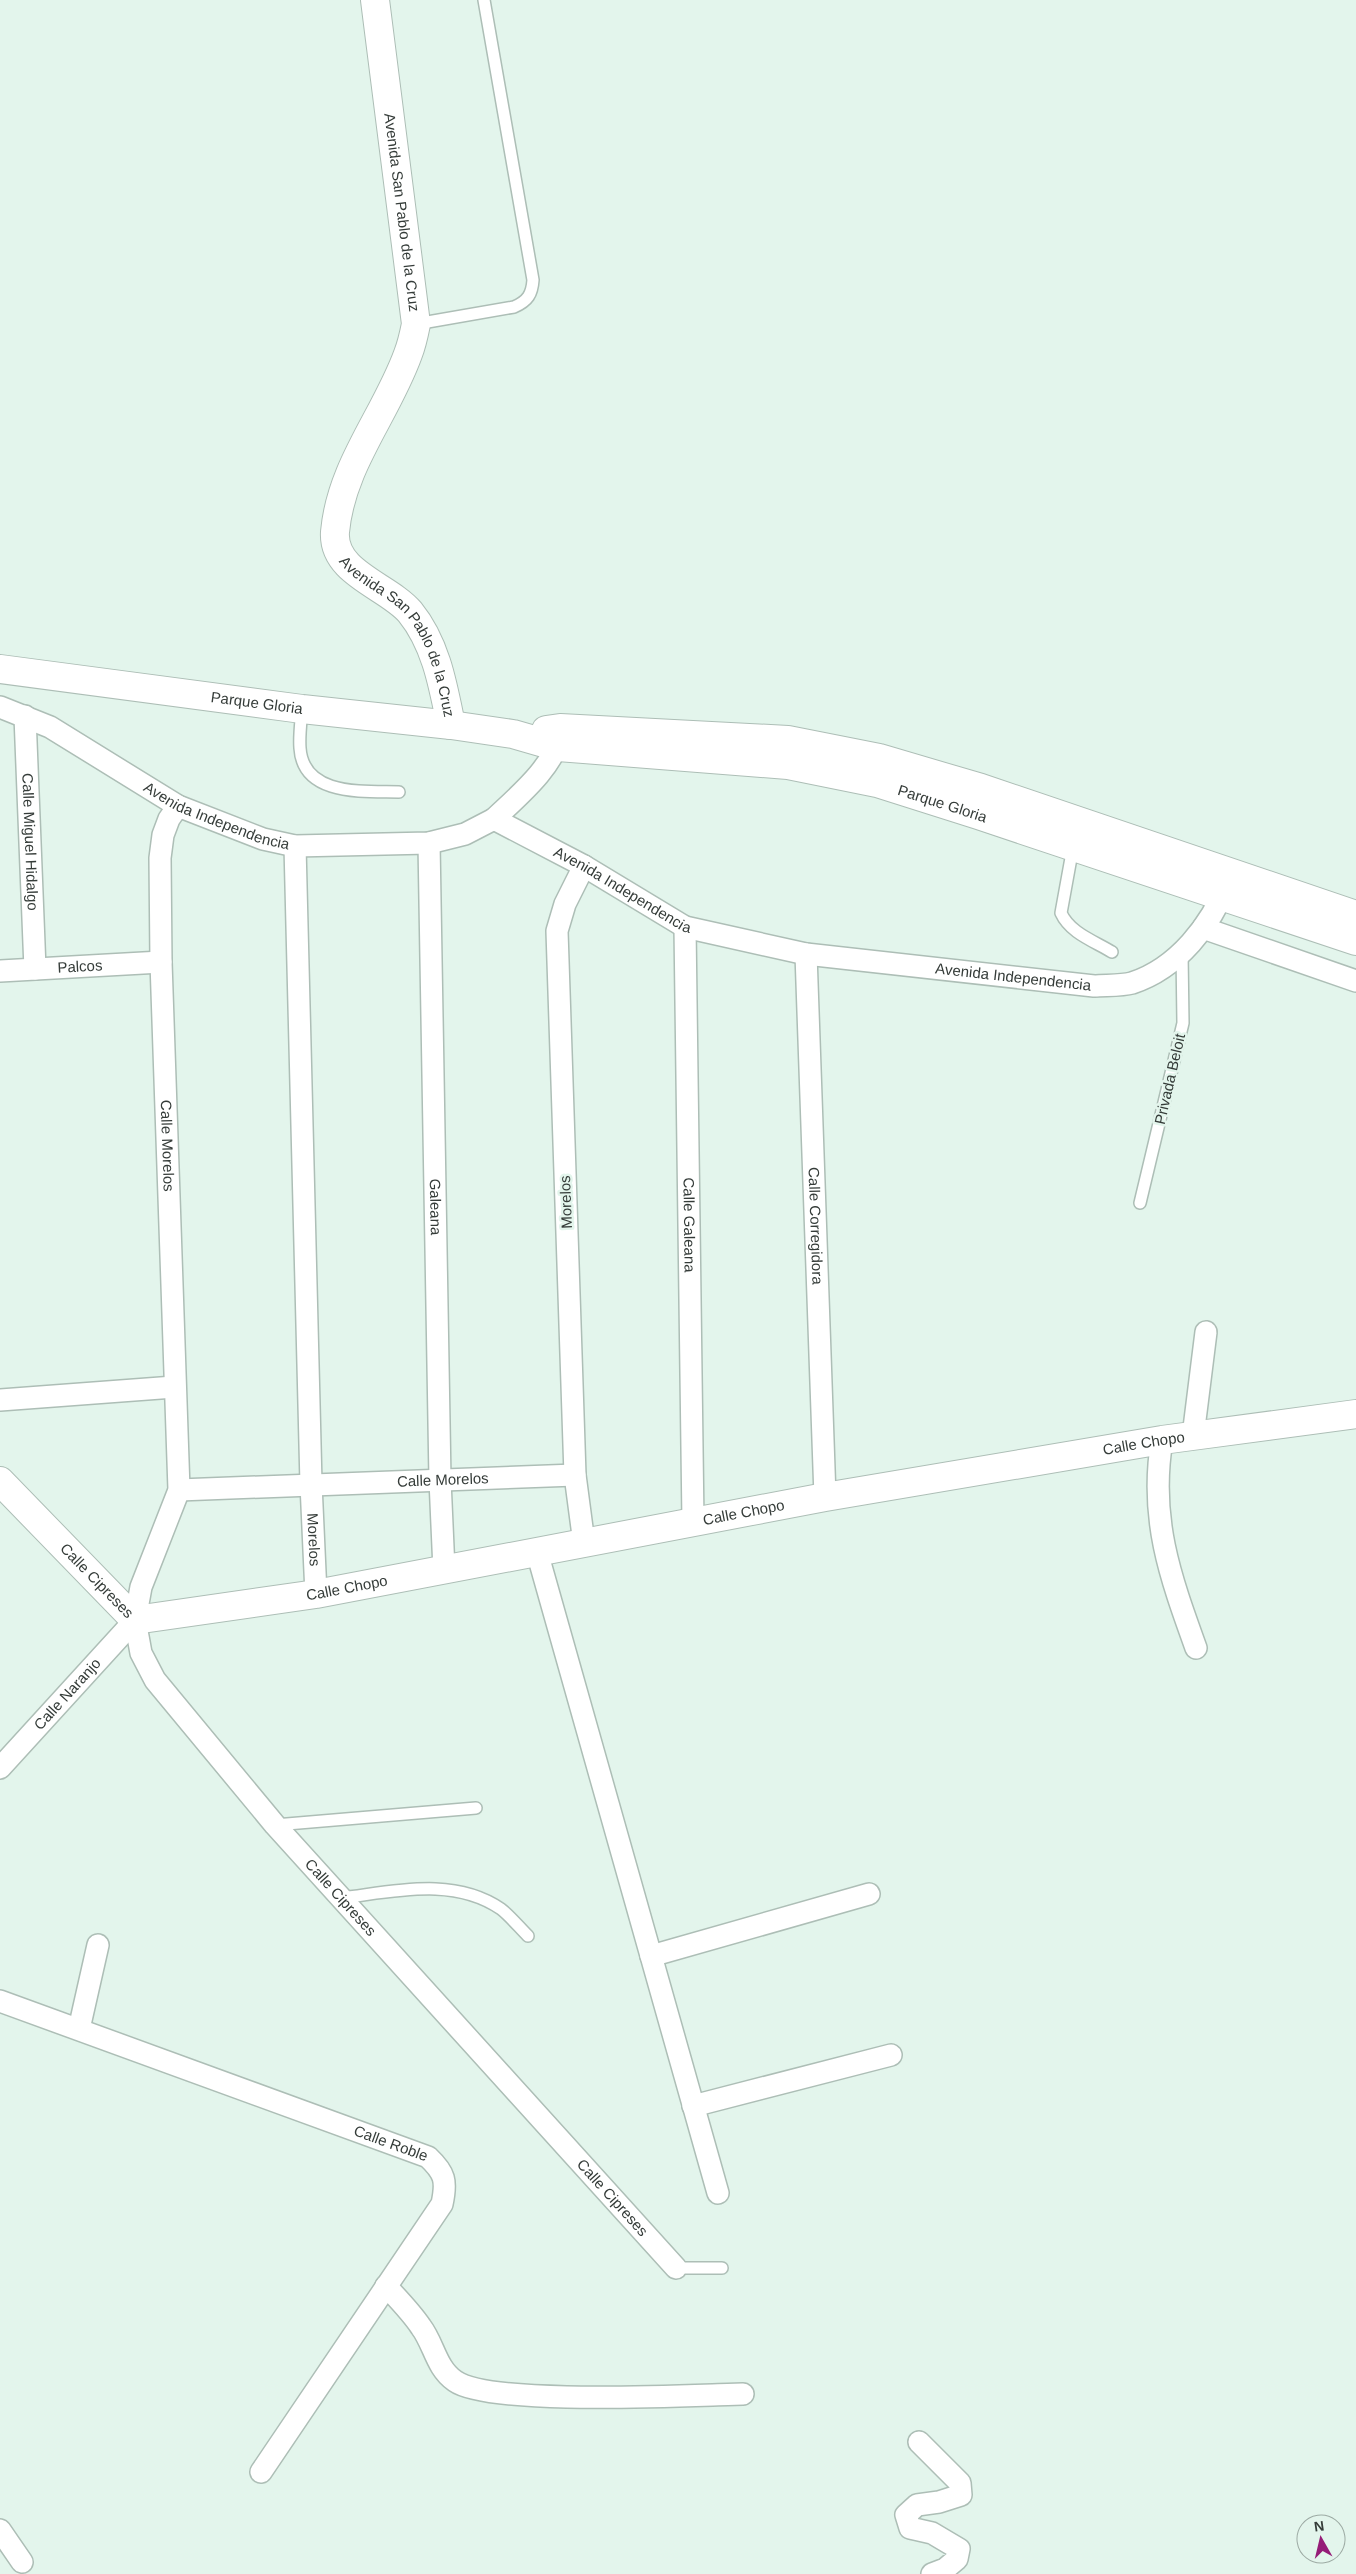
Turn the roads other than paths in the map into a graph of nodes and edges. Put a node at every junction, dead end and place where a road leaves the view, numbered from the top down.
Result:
1 (375, 0) edge
2 (484, 0) edge
3 (416, 324) junction
4 (0, 669) edge
5 (0, 707) edge
6 (302, 709) junction
7 (25, 716) junction
8 (451, 725) junction
9 (559, 738) junction
10 (399, 792) dead end
11 (178, 806) junction
12 (494, 819) junction
13 (430, 843) junction
14 (1073, 845) junction
15 (295, 846) junction
16 (584, 866) junction
17 (1227, 885) junction
18 (1356, 915) edge
19 (685, 926) junction
20 (1203, 928) junction
21 (1356, 941) edge
22 (1112, 952) dead end
23 (1182, 953) junction
24 (806, 954) junction
25 (160, 962) junction
26 (35, 969) junction
27 (0, 971) edge
28 (1356, 981) edge
29 (1140, 1204) dead end
30 (1206, 1332) dead end
31 (174, 1387) junction
32 (0, 1400) edge
33 (1356, 1414) edge
34 (1194, 1436) junction
35 (1162, 1440) junction
36 (575, 1475) junction
37 (440, 1480) junction
38 (0, 1481) edge
39 (311, 1484) junction
40 (179, 1490) junction
41 (825, 1497) junction
42 (693, 1522) junction
43 (584, 1543) junction
44 (537, 1552) junction
45 (444, 1570) junction
46 (316, 1594) junction
47 (135, 1620) junction
48 (1196, 1648) dead end
49 (0, 1768) edge
50 (476, 1808) dead end
51 (275, 1825) junction
52 (869, 1894) dead end
53 (340, 1898) junction
54 (528, 1936) dead end
55 (98, 1945) dead end
56 (651, 1956) junction
57 (0, 2001) edge
58 (79, 2028) junction
59 (891, 2055) dead end
60 (693, 2106) junction
61 (718, 2193) dead end
62 (676, 2268) joint
63 (722, 2268) dead end
64 (386, 2286) junction
65 (743, 2394) dead end
66 (919, 2442) dead end
67 (261, 2472) dead end
68 (0, 2530) edge
69 (22, 2562) dead end
70 (932, 2574) edge

1 - 3 street, Avenida San Pablo de la Cruz
2 - 3 lane
3 - 8 street, Avenida San Pablo de la Cruz
4 - 6 street, Parque Gloria
5 - 7 street, Avenida Independencia
6 - 8 street, Parque Gloria
6 - 10 lane
7 - 11 street, Avenida Independencia
7 - 26 street, Calle Miguel Hidalgo
8 - 9 street, Parque Gloria
9 - 12 street
9 - 14 street, Parque Gloria
9 - 17 street, Parque Gloria
11 - 15 street, Avenida Independencia
11 - 25 street, Calle Morelos
12 - 13 street, Avenida Independencia
12 - 16 street, Avenida Independencia
13 - 15 street, Avenida Independencia
13 - 37 street, Galeana
14 - 17 street, Parque Gloria
14 - 22 lane
15 - 39 street
16 - 19 street, Avenida Independencia
16 - 36 street, Morelos
17 - 18 street, Parque Gloria
17 - 20 street, Avenida Independencia
17 - 21 street, Parque Gloria
19 - 24 street, Avenida Independencia
19 - 42 street, Calle Galeana
20 - 23 street, Avenida Independencia
20 - 28 street
23 - 24 street, Avenida Independencia
23 - 29 lane, Privada Beloit
24 - 41 street, Calle Corregidora
25 - 26 street, Palcos
25 - 31 street, Calle Morelos
26 - 27 street, Palcos
30 - 34 street
31 - 32 street
31 - 40 street, Calle Morelos
33 - 34 street, Calle Chopo
34 - 35 street, Calle Chopo
35 - 41 street, Calle Chopo
35 - 48 street
36 - 37 street, Calle Morelos
36 - 43 street, Morelos
37 - 39 street, Calle Morelos
37 - 45 street, Galeana
38 - 47 street, Calle Cipreses
39 - 40 street, Calle Morelos
39 - 46 street, Morelos
40 - 47 street, Calle Morelos
41 - 42 street, Calle Chopo
42 - 43 street, Calle Chopo
43 - 44 street, Calle Chopo
44 - 45 street, Calle Chopo
44 - 56 street
45 - 46 street, Calle Chopo
46 - 47 street, Calle Chopo
47 - 49 street, Calle Naranjo
47 - 51 street, Calle Cipreses
50 - 51 lane
51 - 53 street, Calle Cipreses
52 - 56 street
53 - 54 lane
53 - 62 street, Calle Cipreses
55 - 58 street
56 - 60 street
57 - 58 street, Calle Roble
58 - 64 street, Calle Roble
59 - 60 street
60 - 61 street
62 - 63 lane, Calle Cipreses
64 - 65 street
64 - 67 street, Calle Roble
66 - 70 street
68 - 69 street

